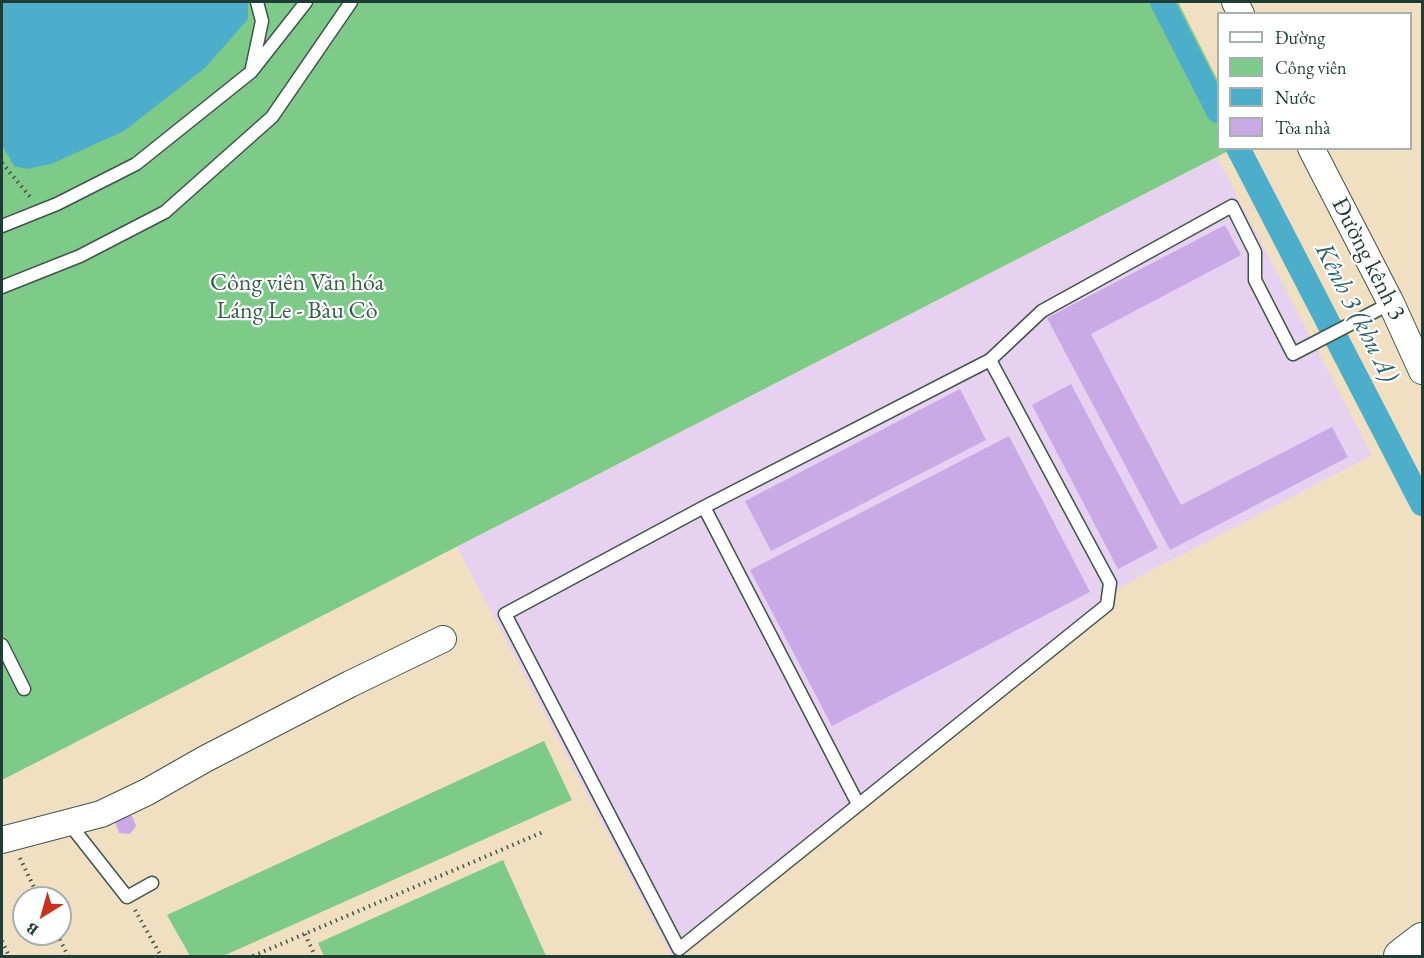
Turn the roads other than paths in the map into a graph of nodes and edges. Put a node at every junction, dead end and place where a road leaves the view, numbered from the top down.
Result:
1 (257, 2) edge
2 (306, 2) edge
3 (351, 2) edge
4 (251, 72) junction
5 (1312, 150) edge
6 (2, 226) edge
7 (2, 287) edge
8 (1391, 303) junction
9 (990, 360) junction
10 (1422, 371) edge
11 (704, 507) junction
12 (443, 639) dead end
13 (2, 645) edge
14 (24, 688) dead end
15 (858, 804) junction
16 (68, 822) junction
17 (6, 838) edge
18 (152, 883) dead end
19 (1422, 939) edge
20 (1400, 957) edge

1 - 4 lane
2 - 4 lane
3 - 7 lane
4 - 6 lane
5 - 8 street, Đường kênh 3
8 - 9 lane
8 - 10 street, Đường kênh 3
9 - 11 lane
9 - 15 lane
11 - 15 lane
11 - 15 lane
12 - 16 street
13 - 14 lane
16 - 17 street
16 - 18 lane
19 - 20 street

